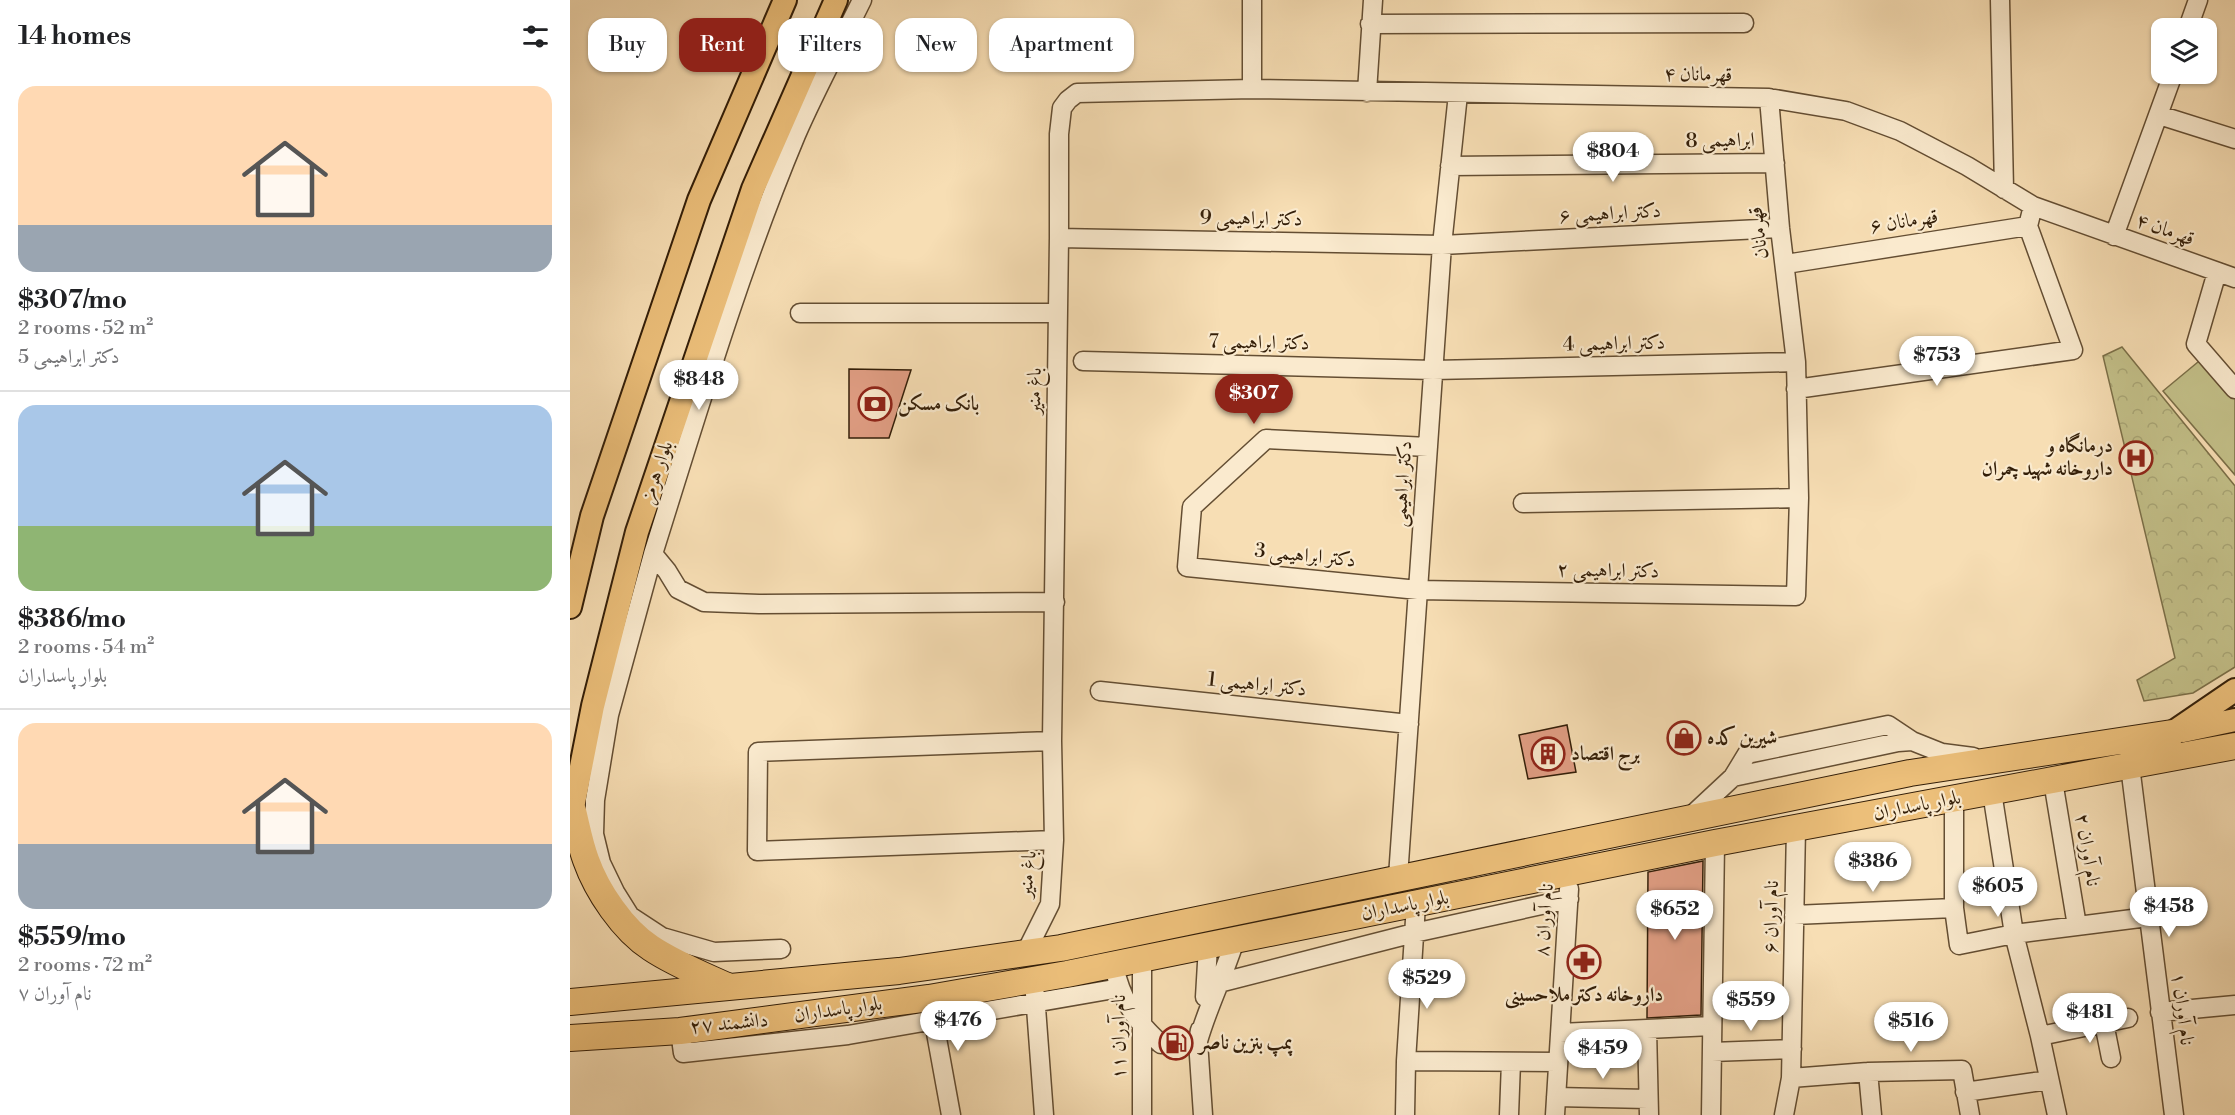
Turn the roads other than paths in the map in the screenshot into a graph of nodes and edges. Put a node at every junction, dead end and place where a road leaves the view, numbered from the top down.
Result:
1 (785, 0) edge
2 (836, 0) edge
3 (862, 0) edge
4 (1252, 0) edge
5 (1373, 0) edge
6 (2000, 0) edge
7 (2198, 0) edge
8 (2192, 18) edge
9 (1744, 23) dead end
10 (1370, 24) junction
11 (2170, 84) edge
12 (1252, 89) junction
13 (1367, 92) junction
14 (1458, 94) junction
15 (1769, 98) junction
16 (2159, 115) junction
17 (2235, 139) edge
18 (1775, 163) junction
19 (1450, 166) junction
20 (2004, 189) junction
21 (2033, 206) junction
22 (2028, 225) junction
23 (1780, 228) junction
24 (2114, 236) junction
25 (1059, 238) junction
26 (1442, 245) junction
27 (1786, 264) junction
28 (2217, 272) junction
29 (2235, 278) edge
30 (800, 313) dead end
31 (1059, 313) junction
32 (1083, 361) dead end
33 (1796, 362) junction
34 (1433, 370) junction
35 (2235, 388) edge
36 (1797, 389) junction
37 (1428, 447) junction
38 (1799, 498) junction
39 (1523, 503) dead end
40 (653, 554) junction
41 (1418, 590) junction
42 (1796, 596) joint
43 (1055, 602) junction
44 (570, 607) edge
45 (2235, 690) edge
46 (1100, 691) dead end
47 (2235, 720) edge
48 (1409, 724) junction
49 (2172, 733) junction
50 (1052, 741) junction
51 (2235, 746) edge
52 (2001, 759) junction
53 (2130, 766) junction
54 (2053, 781) junction
55 (1992, 792) junction
56 (1954, 799) junction
57 (571, 817) edge
58 (1689, 818) junction
59 (1796, 828) junction
60 (1054, 840) junction
61 (1715, 843) junction
62 (1570, 872) junction
63 (1398, 877) junction
64 (1569, 900) junction
65 (1416, 904) junction
66 (1954, 908) junction
67 (1794, 915) junction
68 (2148, 917) junction
69 (2077, 926) junction
70 (1414, 933) junction
71 (2013, 934) junction
72 (1235, 940) junction
73 (1208, 946) junction
74 (782, 949) dead end
75 (1025, 954) junction
76 (1142, 959) junction
77 (1117, 977) junction
78 (1213, 984) junction
79 (729, 988) junction
80 (1035, 992) junction
81 (570, 1002) edge
82 (2235, 1005) edge
83 (931, 1009) junction
84 (2160, 1012) junction
85 (2128, 1018) dead end
86 (2104, 1023) junction
87 (1712, 1026) junction
88 (1142, 1028) junction
89 (1647, 1029) junction
90 (1560, 1034) junction
91 (611, 1036) junction
92 (2040, 1036) junction
93 (570, 1038) edge
94 (1198, 1041) junction
95 (1792, 1049) junction
96 (1712, 1052) junction
97 (570, 1055) edge
98 (2111, 1058) dead end
99 (1406, 1061) junction
100 (1511, 1062) junction
101 (1558, 1062) junction
102 (1868, 1072) junction
103 (1791, 1077) junction
104 (2049, 1080) junction
105 (1965, 1092) junction
106 (1556, 1106) edge
107 (1648, 1107) edge
108 (951, 1115) edge
109 (1044, 1115) edge
110 (1142, 1115) edge
111 (1203, 1115) edge
112 (1405, 1115) edge
113 (1509, 1115) edge
114 (1711, 1115) edge
115 (1784, 1115) edge
116 (1872, 1115) edge
117 (1970, 1115) edge
118 (2057, 1115) edge
119 (2174, 1115) edge

1 - 44 main road
2 - 57 main road, بلوار هرمز
3 - 40 street
4 - 12 street
5 - 10 street
6 - 20 street
7 - 8 street
9 - 10 street
10 - 13 street
11 - 16 street
12 - 13 street, قهرمانان ۴
12 - 25 street, باغ منیر
13 - 14 street, قهرمانان ۴
14 - 15 street, قهرمانان ۴
14 - 19 street, دکتر ابراهیمی
15 - 18 street, قهرمانان
15 - 20 street, قهرمانان ۴
16 - 17 street
16 - 24 street
18 - 19 street, ابراهیمی 8
18 - 23 street, قهرمانان
19 - 26 street, دکتر ابراهیمی
20 - 21 street, قهرمانان ۴
21 - 22 street
21 - 24 street, قهرمانان ۴
22 - 27 street, قهرمانان ۶
22 - 36 street
23 - 26 street, دکتر ابراهیمی ۶
23 - 27 street, قهرمانان
24 - 28 street, قهرمان ۴
25 - 26 street, دکتر ابراهیمی 9
25 - 31 street, باغ منیر
26 - 34 street, دکتر ابراهیمی
27 - 33 street, قهرمانان
28 - 29 street, قهرمان ۴
28 - 35 street
30 - 31 street
31 - 43 street, باغ منیر
32 - 34 street, دکتر ابراهیمی 7
33 - 34 street, دکتر ابراهیمی 4
33 - 36 street, قهرمانان
34 - 37 street, دکتر ابراهیمی
36 - 38 street, قهرمانان
37 - 41 street, دکتر ابراهیمی
37 - 41 street, دکتر ابراهیمی 3
38 - 39 street
38 - 42 street, قهرمانان
40 - 43 street
40 - 74 street
41 - 42 street, دکتر ابراهیمی ۲
41 - 48 street, دکتر ابراهیمی
43 - 50 street, باغ منیر
45 - 49 main road
46 - 48 street, دکتر ابراهیمی 1
47 - 49 main road, بلوار پاسداران
48 - 63 street, دکتر ابراهیمی
49 - 52 highway, بلوار پاسداران
50 - 60 street, باغ منیر
50 - 60 street
51 - 53 highway, بلوار پاسداران
52 - 58 highway, بلوار پاسداران
52 - 58 street
53 - 54 highway, بلوار پاسداران
53 - 68 street, نام آوران ۱
54 - 55 highway, بلوار پاسداران
54 - 69 street, نام آوران ۲
55 - 56 highway, بلوار پاسداران
55 - 71 street
56 - 59 highway, بلوار پاسداران
56 - 66 street
57 - 79 highway
58 - 63 highway, بلوار پاسداران
59 - 61 highway, بلوار پاسداران
59 - 67 street, نام آوران ۶
60 - 75 street, باغ منیر
61 - 62 highway, بلوار پاسداران
61 - 87 street
62 - 64 street, نام آوران ۸
62 - 65 highway, بلوار پاسداران
63 - 75 highway, بلوار پاسداران
64 - 70 street
64 - 90 street, نام آوران ۸
65 - 70 street
65 - 72 highway, بلوار پاسداران
66 - 67 street
66 - 71 street
67 - 95 street, نام آوران ۶
68 - 69 street
68 - 84 street, نام آوران ۱
69 - 71 street
70 - 78 street
70 - 99 street
71 - 92 street
72 - 73 highway, بلوار پاسداران
72 - 78 street
73 - 76 highway, بلوار پاسداران
73 - 78 street
75 - 79 highway, بلوار پاسداران
76 - 77 highway, بلوار پاسداران
76 - 88 street, نام آوران ۱۱
77 - 80 highway, بلوار پاسداران
77 - 88 street
78 - 94 street
79 - 81 highway, بلوار پاسداران
80 - 83 highway, بلوار پاسداران
80 - 109 street
82 - 84 street
83 - 91 highway, بلوار پاسداران
83 - 108 street
84 - 119 street, نام آوران ۱
85 - 86 street
86 - 92 street
86 - 98 street
87 - 89 street
87 - 96 street
88 - 94 street
88 - 110 street, نام آوران ۱۱
89 - 90 street
89 - 107 street
90 - 101 street, نام آوران ۸
91 - 93 highway, بلوار پاسداران
91 - 97 highway
92 - 104 street
94 - 111 street
95 - 96 street
95 - 103 street, نام آوران ۶
96 - 114 street
99 - 100 street
99 - 112 street
100 - 101 street
100 - 113 street
101 - 106 street, نام آوران ۸
102 - 103 street
102 - 105 street
102 - 116 street
103 - 115 street, نام آوران ۶
104 - 105 street
104 - 118 street
105 - 117 street
106 - 107 street

